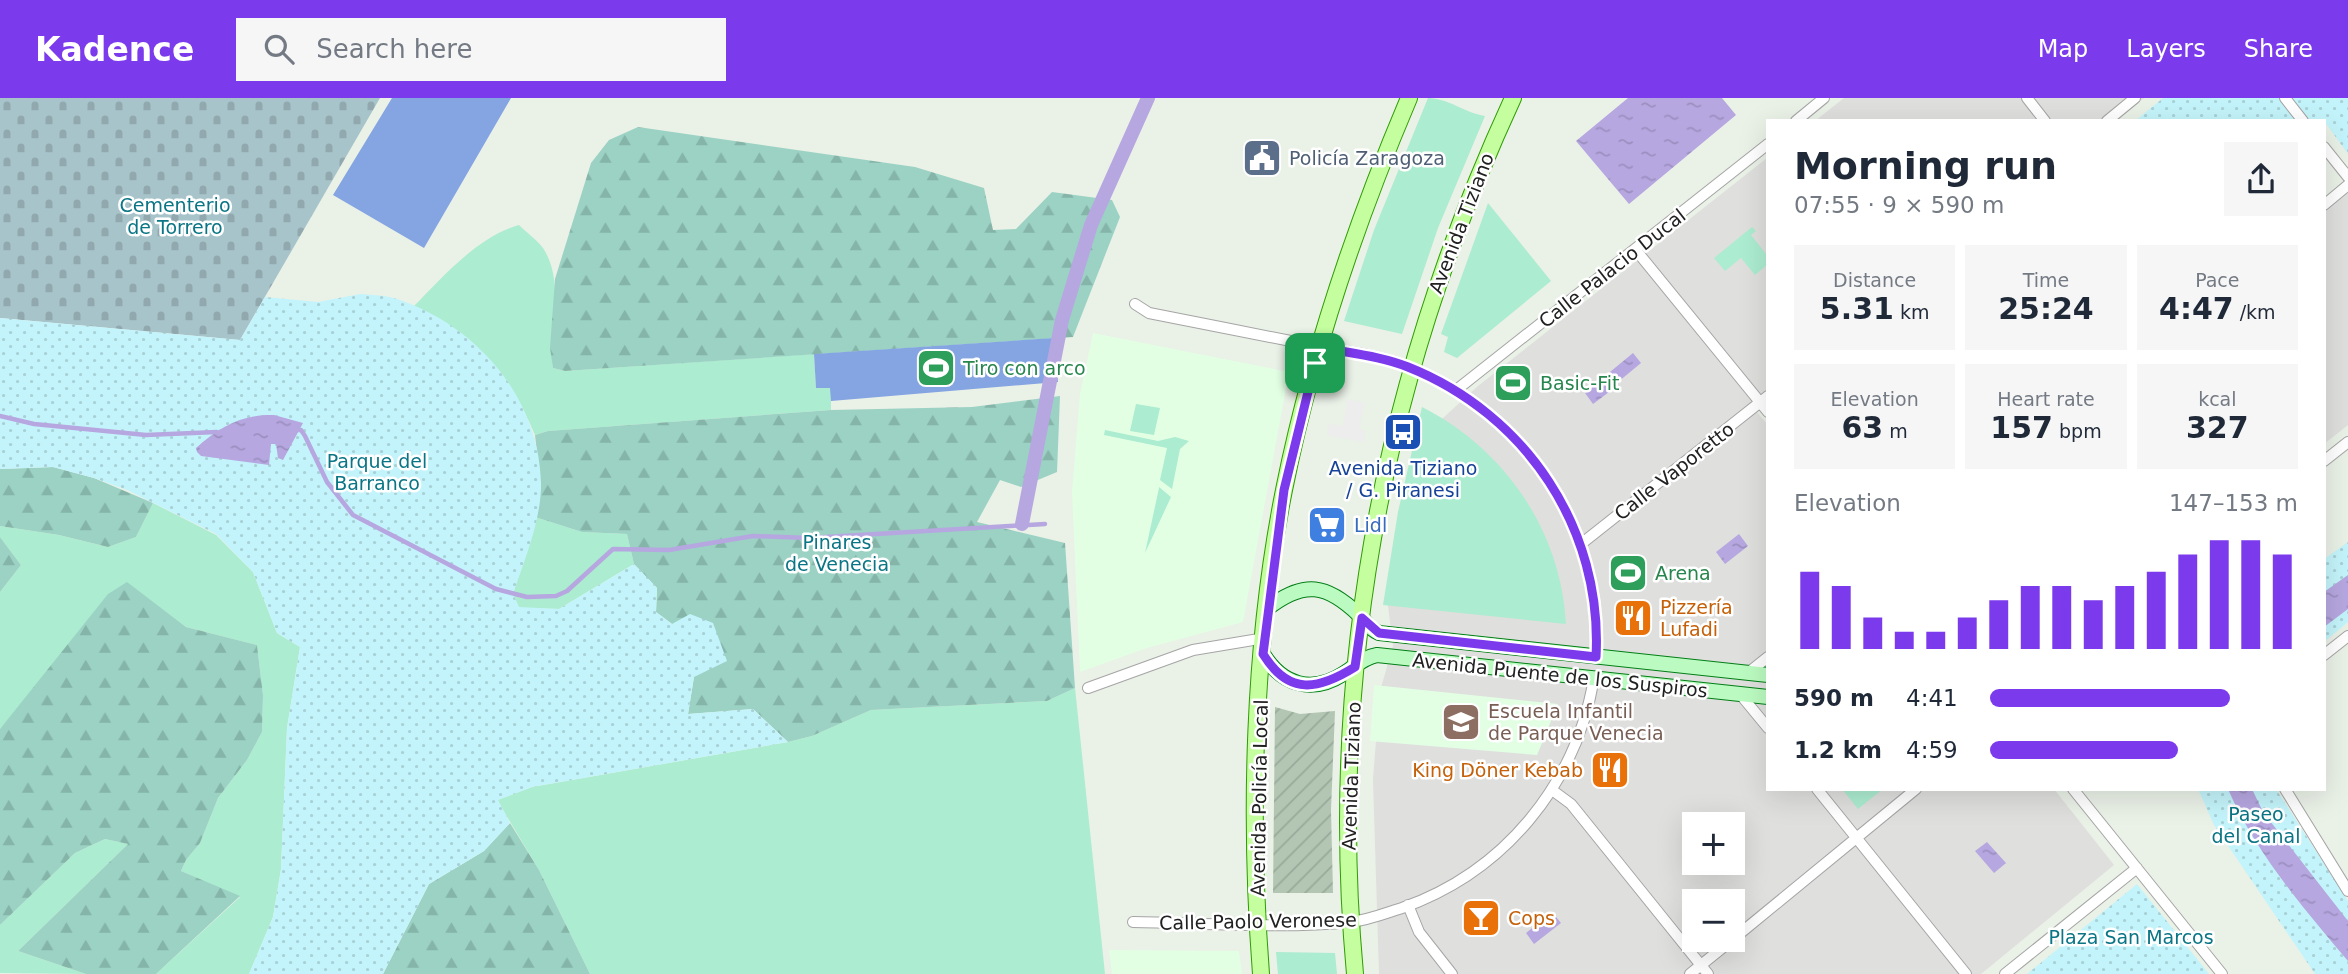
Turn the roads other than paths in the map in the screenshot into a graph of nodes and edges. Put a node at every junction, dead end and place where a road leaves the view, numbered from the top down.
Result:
1 (1409, 98) edge
2 (1513, 98) edge
3 (1824, 98) edge
4 (2027, 98) edge
5 (2136, 98) edge
6 (2285, 98) edge
7 (1798, 119) edge
8 (2043, 119) edge
9 (2110, 119) edge
10 (2301, 119) edge
11 (1766, 146) edge
12 (2326, 150) edge
13 (2348, 177) edge
14 (2348, 185) edge
15 (2326, 203) edge
16 (1635, 249) junction
17 (1135, 304) dead end
18 (1319, 347) junction
19 (1411, 368) junction
20 (1455, 391) junction
21 (1764, 399) edge
22 (2348, 442) edge
23 (2326, 458) edge
24 (1581, 544) junction
25 (1268, 608) junction
26 (1362, 618) junction
27 (2348, 636) edge
28 (1264, 646) junction
29 (2326, 653) edge
30 (1596, 657) junction
31 (1766, 658) edge
32 (1355, 667) junction
33 (1748, 673) junction
34 (1766, 675) edge
35 (1594, 678) junction
36 (1088, 688) dead end
37 (1740, 694) junction
38 (1766, 697) edge
39 (1766, 726) edge
40 (1552, 790) junction
41 (1819, 791) edge
42 (1914, 791) edge
43 (2075, 791) edge
44 (2286, 791) edge
45 (1856, 839) junction
46 (2137, 868) junction
47 (2348, 891) edge
48 (1408, 905) junction
49 (1133, 922) dead end
50 (1352, 922) junction
51 (1258, 923) junction
52 (1745, 929) edge
53 (1721, 952) edge
54 (1705, 970) edge
55 (1261, 974) edge
56 (1355, 974) edge
57 (1452, 974) edge
58 (1690, 974) edge
59 (1966, 974) edge
60 (2005, 974) edge
61 (2222, 974) edge

1 - 18 main road, Avenida Policía Local
2 - 19 main road, Avenida Tiziano
3 - 7 street
4 - 8 street
5 - 9 street
6 - 10 street
11 - 16 street, Calle Palacio Ducal
12 - 13 street
14 - 15 street
16 - 20 street, Calle Palacio Ducal
16 - 21 street
17 - 18 street
18 - 19 street
18 - 25 main road, Avenida Policía Local
19 - 20 street
19 - 26 main road, Avenida Tiziano
20 - 24 street
21 - 24 street, Calle Vaporetto
22 - 23 street
24 - 30 street
25 - 26 street
25 - 28 main road, Avenida Policía Local
26 - 30 street, Avenida Puente de los Suspiros
26 - 32 main road, Avenida Tiziano
27 - 29 street
28 - 32 street
28 - 36 street
28 - 51 main road, Avenida Policía Local
30 - 33 street, Avenida Puente de los Suspiros
31 - 33 street
32 - 35 street, Avenida Puente de los Suspiros
32 - 50 main road, Avenida Tiziano
33 - 34 street, Avenida Puente de los Suspiros
35 - 37 street, Avenida Puente de los Suspiros
35 - 40 street, Calle Paolo Veronese
37 - 38 street, Avenida Puente de los Suspiros
37 - 39 street
40 - 48 street, Calle Paolo Veronese
40 - 54 street
41 - 45 street
42 - 45 street
43 - 46 street
44 - 47 street
45 - 52 street
45 - 59 street
46 - 60 street
46 - 61 street
48 - 50 street, Calle Paolo Veronese
48 - 57 street
49 - 51 street, Calle Paolo Veronese
50 - 51 street, Calle Paolo Veronese
50 - 56 main road, Avenida Tiziano
51 - 55 main road, Avenida Policía Local
53 - 54 street
54 - 58 street

